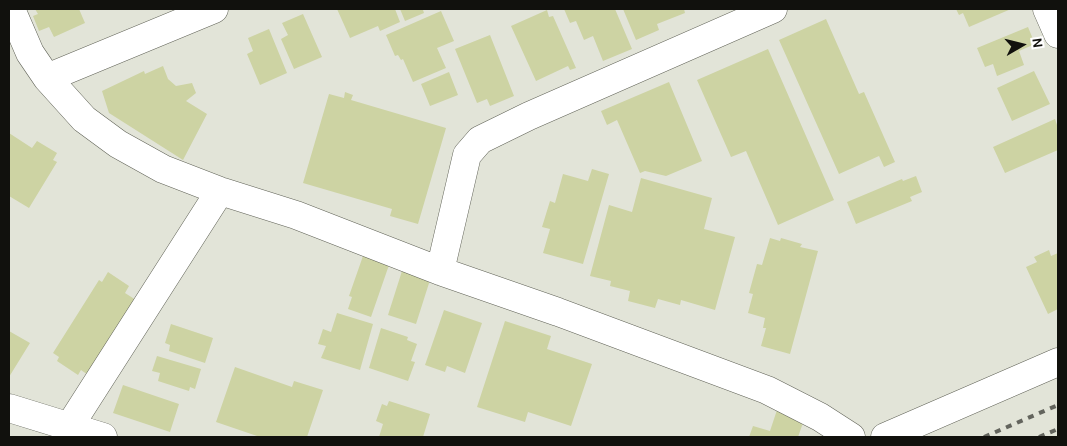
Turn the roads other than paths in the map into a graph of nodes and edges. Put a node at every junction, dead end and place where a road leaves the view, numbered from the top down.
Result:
1 (11, 9) edge
2 (214, 9) edge
3 (773, 9) edge
4 (1047, 9) edge
5 (1058, 34) edge
6 (47, 78) junction
7 (220, 191) junction
8 (440, 271) junction
9 (1058, 362) edge
10 (9, 408) edge
11 (69, 426) junction
12 (103, 437) edge
13 (851, 437) edge
14 (886, 437) edge

1 - 6 street
2 - 6 street
3 - 8 street
4 - 5 street
6 - 7 street
7 - 8 street
7 - 11 street
8 - 13 street
9 - 14 street
10 - 11 street
11 - 12 street

